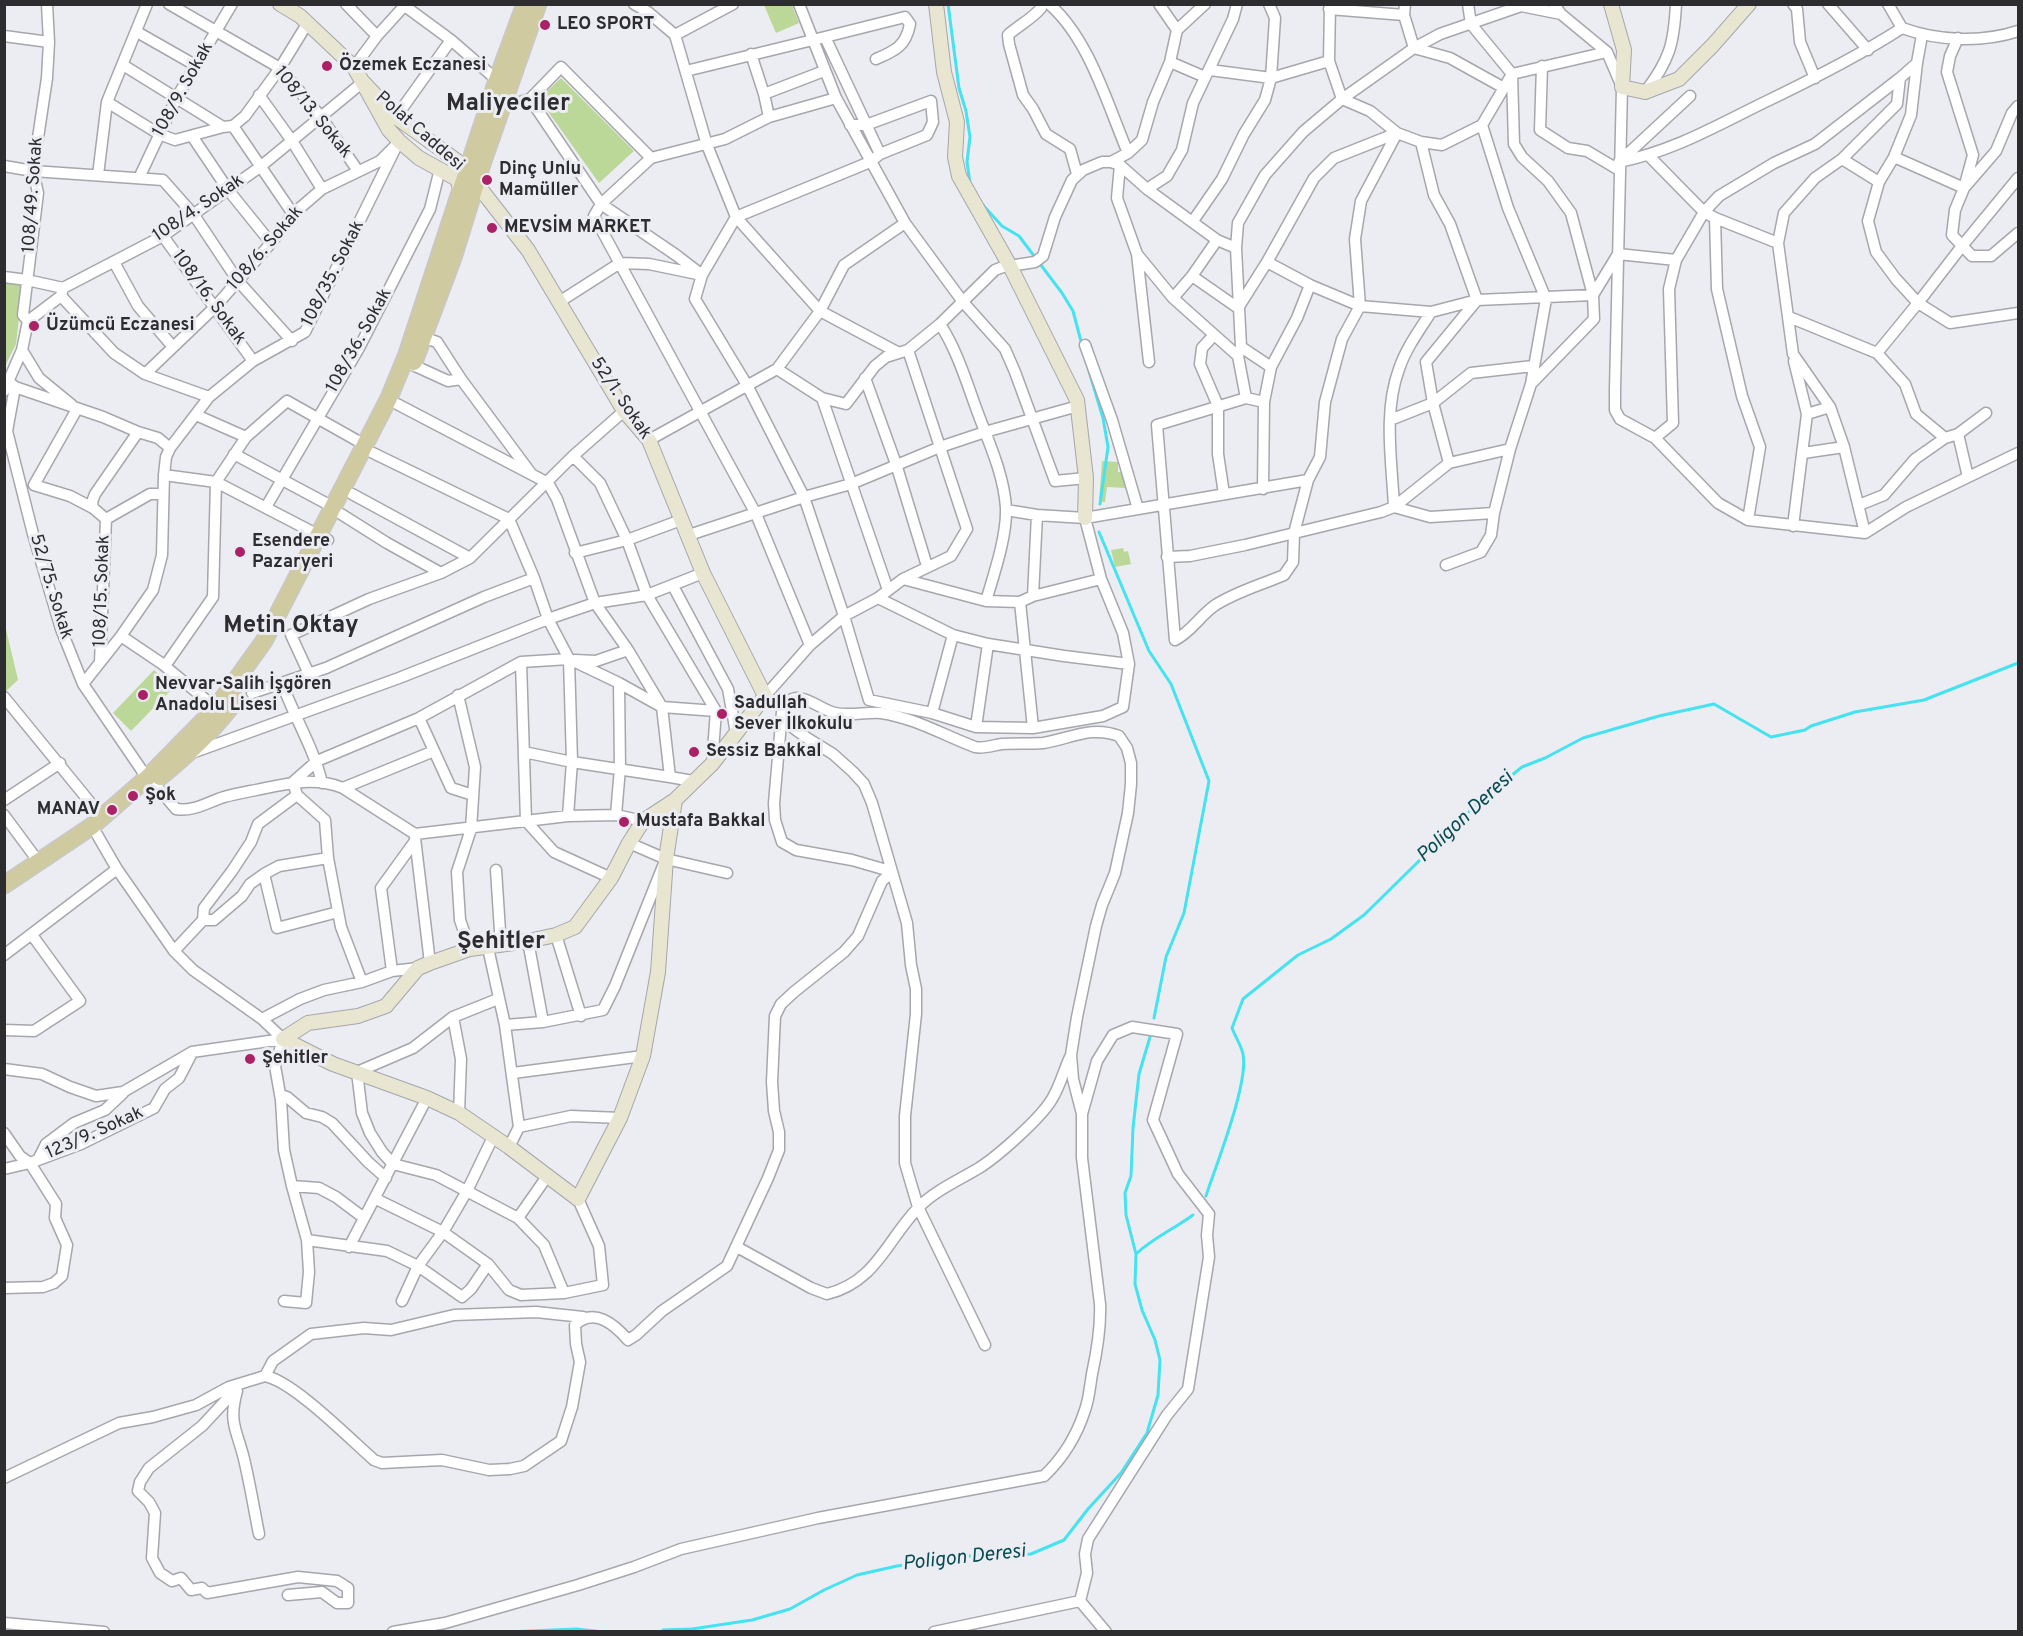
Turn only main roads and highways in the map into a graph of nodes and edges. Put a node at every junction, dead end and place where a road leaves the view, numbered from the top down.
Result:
1 (525, 4) edge
2 (538, 4) edge
3 (495, 105) junction
4 (467, 174) junction
5 (369, 449) junction
6 (337, 510) junction
7 (322, 537) junction
8 (150, 780) junction
9 (4, 885) edge

1 - 3 main road
2 - 3 main road
3 - 4 main road
4 - 5 main road
4 - 5 main road
5 - 6 main road
5 - 6 main road
6 - 7 main road
7 - 8 main road
7 - 8 main road
8 - 9 main road

